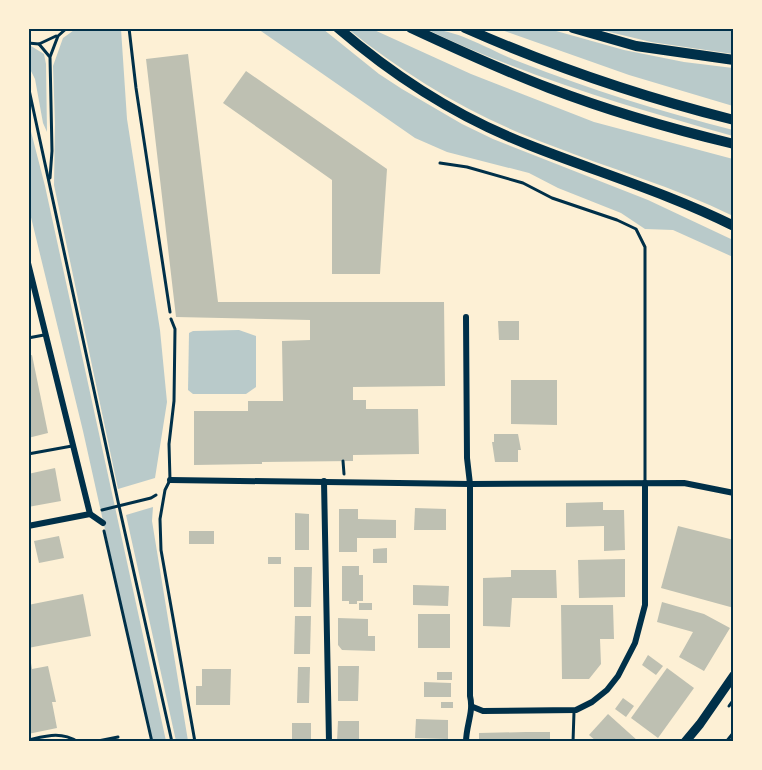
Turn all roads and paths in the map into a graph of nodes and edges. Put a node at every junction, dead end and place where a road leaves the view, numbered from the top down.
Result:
1 (67, 28) edge
2 (129, 28) edge
3 (338, 28) edge
4 (411, 28) edge
5 (465, 28) edge
6 (573, 28) edge
7 (58, 36) junction
8 (28, 43) edge
9 (39, 44) junction
10 (50, 57) junction
11 (734, 60) edge
12 (28, 85) edge
13 (35, 115) junction
14 (28, 117) edge
15 (734, 120) edge
16 (734, 144) edge
17 (440, 163) dead end
18 (49, 183) junction
19 (734, 226) edge
20 (28, 263) edge
21 (466, 317) dead end
22 (171, 319) joint
23 (46, 334) junction
24 (28, 338) edge
25 (72, 446) junction
26 (28, 454) edge
27 (170, 480) junction
28 (324, 481) junction
29 (645, 483) junction
30 (470, 484) junction
31 (734, 493) edge
32 (151, 498) dead end
33 (119, 506) junction
34 (99, 511) dead end
35 (90, 514) junction
36 (103, 523) joint
37 (28, 526) edge
38 (734, 675) edge
39 (473, 707) junction
40 (574, 710) junction
41 (734, 732) edge
42 (118, 737) dead end
43 (28, 740) edge
44 (78, 741) edge
45 (93, 741) edge
46 (152, 741) edge
47 (172, 741) edge
48 (195, 741) edge
49 (328, 741) edge
50 (466, 741) edge
51 (573, 741) edge
52 (685, 741) edge
53 (726, 741) edge

1 - 7 path
2 - 22 path
3 - 19 highway
4 - 16 highway
5 - 15 highway
6 - 11 highway
7 - 9 path
7 - 10 path
8 - 9 path
9 - 10 path
10 - 18 path
12 - 13 path
13 - 14 path
13 - 18 path
17 - 29 lane
18 - 33 path
20 - 23 street
21 - 30 street
22 - 27 lane
23 - 24 lane
23 - 25 street
25 - 26 lane
25 - 35 street
27 - 28 street
27 - 48 lane
28 - 30 street
28 - 49 street
29 - 30 street
29 - 31 street
29 - 40 street
30 - 39 street
32 - 33 path
33 - 34 path
33 - 47 path
35 - 36 street
35 - 37 street
36 - 46 path
38 - 52 main road
39 - 40 street
39 - 50 street
40 - 51 lane
41 - 53 path
42 - 45 lane
43 - 44 lane

